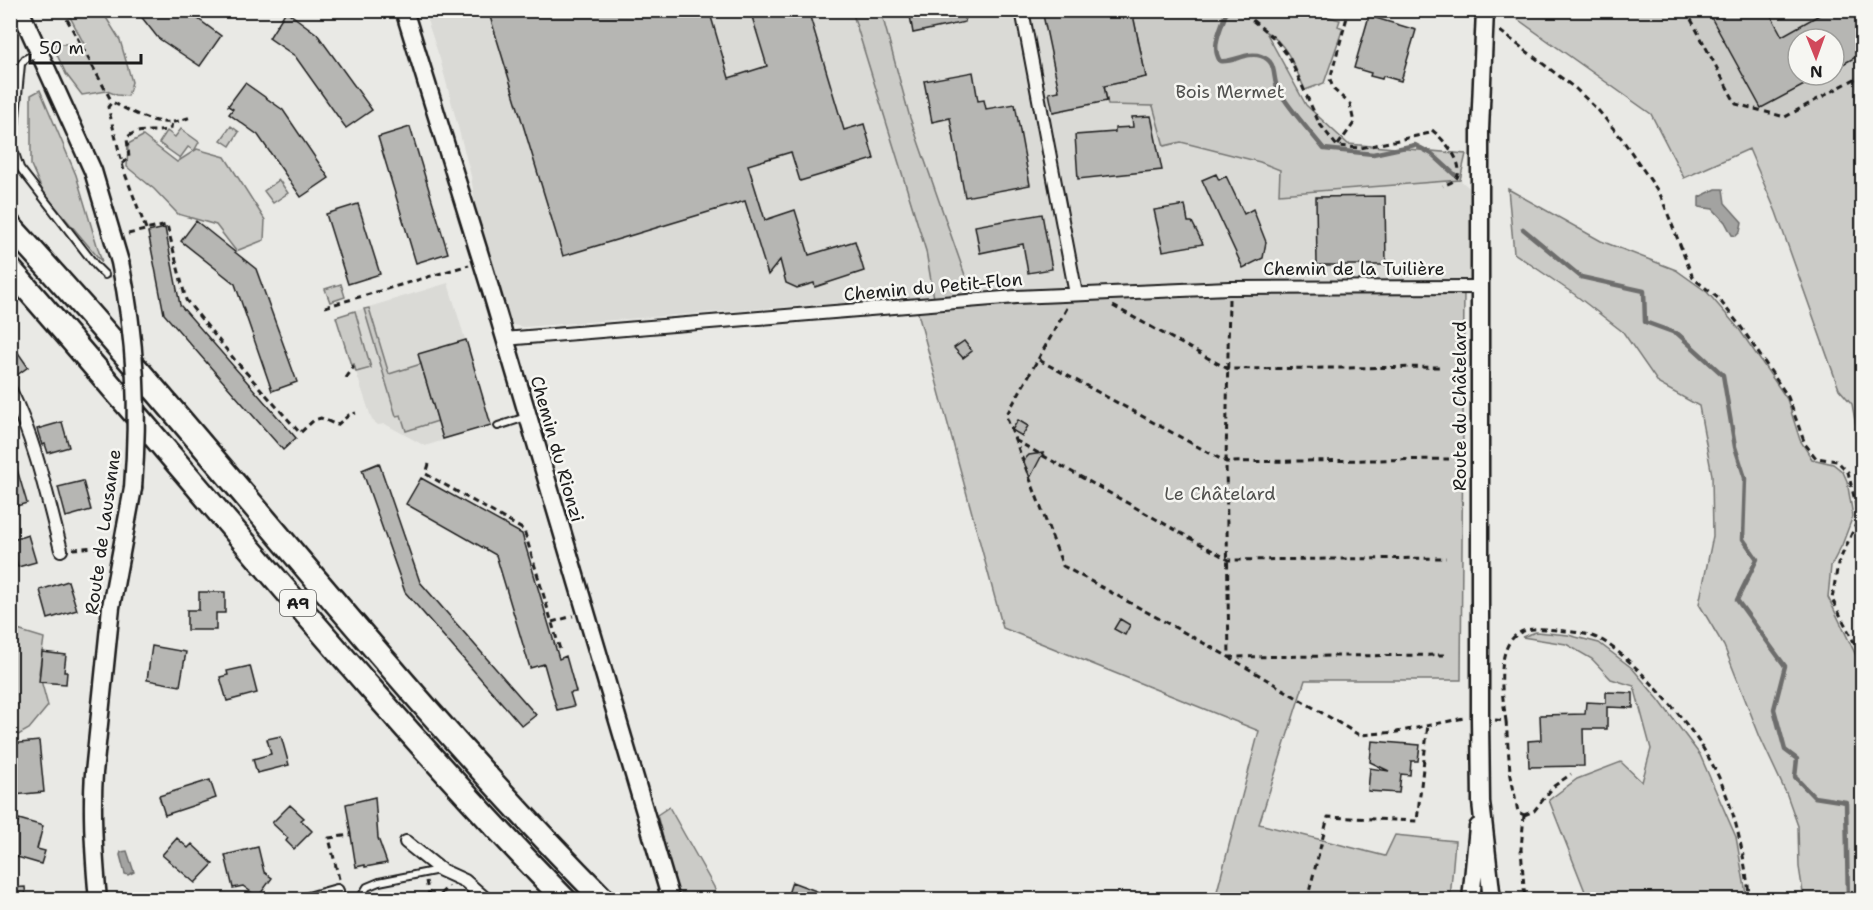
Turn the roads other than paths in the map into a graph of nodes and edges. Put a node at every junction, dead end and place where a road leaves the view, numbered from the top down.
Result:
1 (20, 10) edge
2 (405, 10) edge
3 (1022, 10) edge
4 (1484, 15) edge
5 (39, 52) junction
6 (10, 226) edge
7 (10, 269) edge
8 (105, 275) dead end
9 (1480, 286) junction
10 (1076, 294) junction
11 (504, 339) junction
12 (10, 390) edge
13 (527, 417) junction
14 (498, 426) dead end
15 (61, 550) road end
16 (1481, 802) junction
17 (406, 842) dead end
18 (441, 870) junction
19 (98, 900) edge
20 (305, 900) edge
21 (338, 900) edge
22 (359, 900) edge
23 (487, 900) edge
24 (565, 900) edge
25 (604, 900) edge
26 (671, 900) edge
27 (1471, 900) edge
28 (1492, 900) edge

1 - 5 main road, Route de Lausanne
2 - 11 main road, Chemin du Rionzi
3 - 10 street
4 - 9 main road, Route du Châtelard
5 - 8 lane
5 - 19 main road, Route de Lausanne, bridge
6 - 25 highway, A9
7 - 24 highway, A9
9 - 10 street, Chemin de la Tuilière
9 - 16 main road, Route du Châtelard
10 - 11 street, Chemin du Petit-Flon
11 - 13 main road, Chemin du Rionzi
12 - 15 street
13 - 14 lane
13 - 26 main road, Chemin du Rionzi
16 - 27 main road, Route du Châtelard
16 - 28 main road, Route du Châtelard
17 - 18 street
18 - 22 lane
18 - 23 street
20 - 21 street

